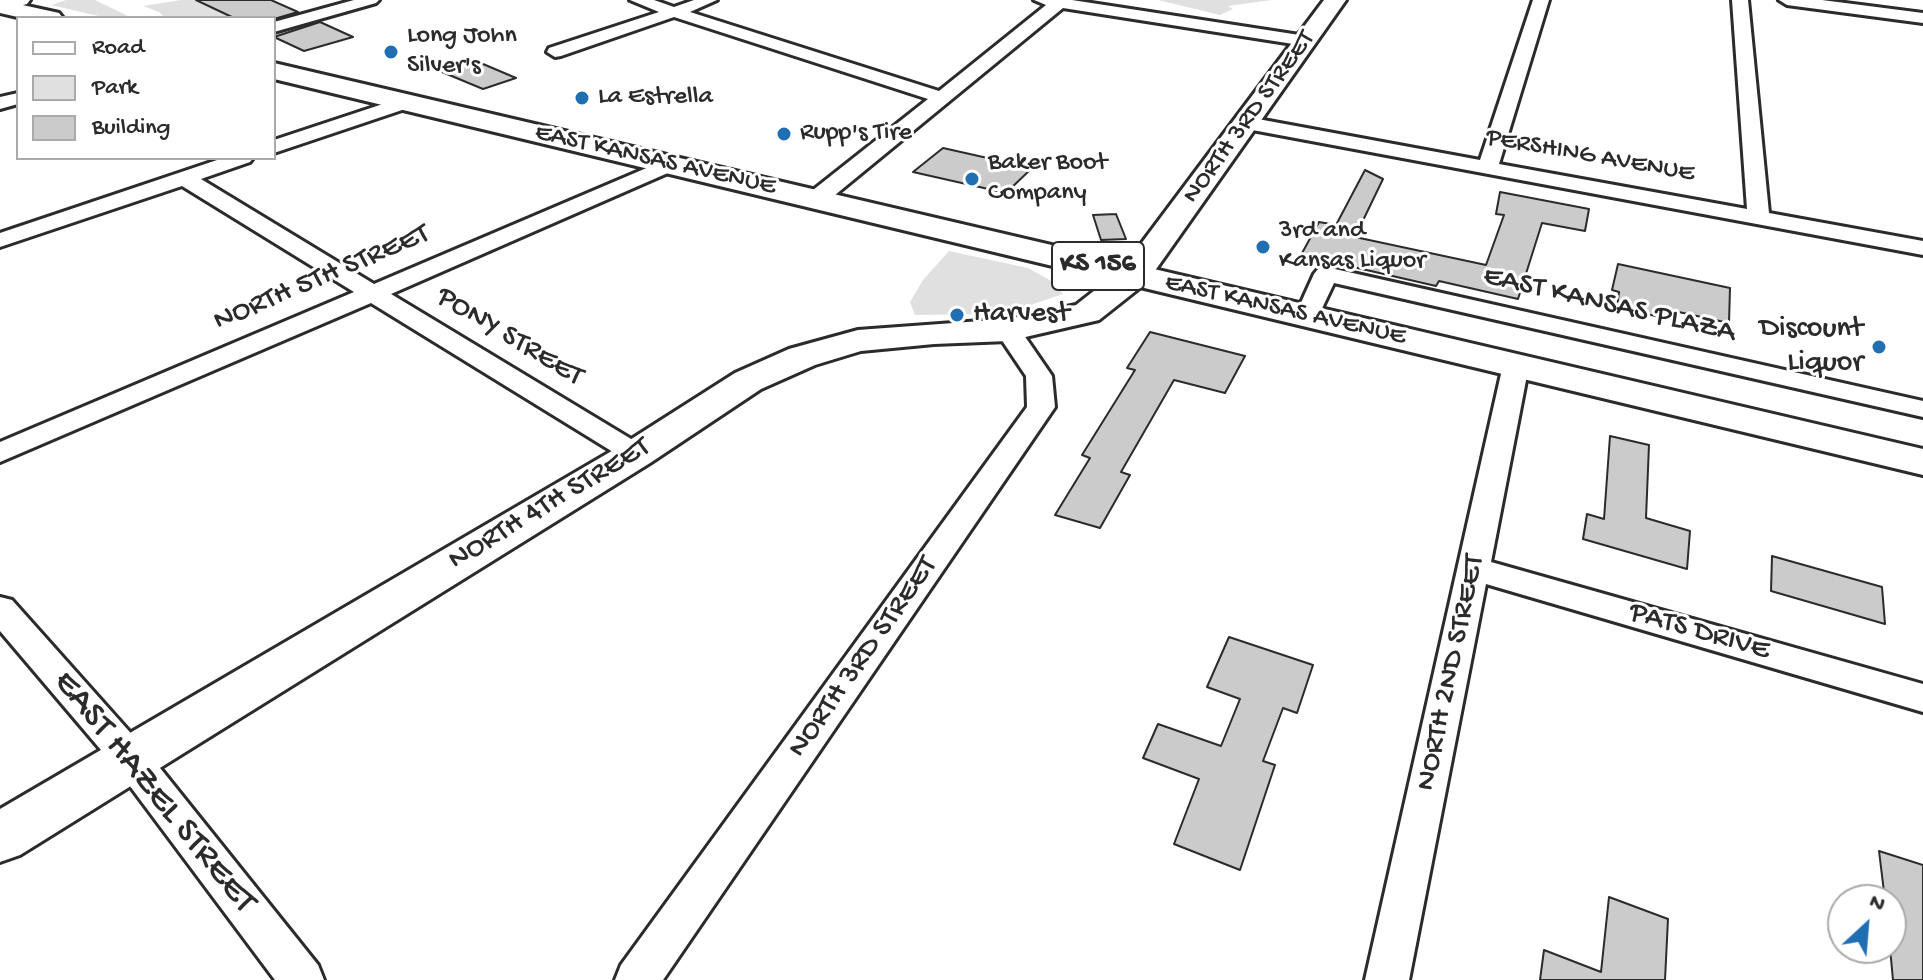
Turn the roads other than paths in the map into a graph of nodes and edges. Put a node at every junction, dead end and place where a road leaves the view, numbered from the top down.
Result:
1 (20, 0) edge
2 (371, 0) edge
3 (638, 0) edge
4 (709, 0) edge
5 (1335, 0) edge
6 (1541, 0) edge
7 (1740, 0) edge
8 (1787, 0) edge
9 (1050, 2) edge
10 (0, 5) edge
11 (674, 12) junction
12 (43, 16) edge
13 (1923, 18) edge
14 (276, 26) edge
15 (1306, 41) junction
16 (555, 52) dead end
17 (276, 71) edge
18 (942, 98) junction
19 (407, 102) junction
20 (1247, 123) junction
21 (276, 146) edge
22 (237, 160) edge
23 (670, 165) junction
24 (1488, 167) junction
25 (184, 178) junction
26 (816, 199) junction
27 (1758, 217) junction
28 (0, 240) edge
29 (1923, 248) edge
30 (1135, 275) junction
31 (372, 292) junction
32 (1307, 316) junction
33 (1008, 330) junction
34 (1516, 365) junction
35 (1923, 409) edge
36 (0, 453) edge
37 (636, 454) junction
38 (1923, 462) edge
39 (1474, 569) junction
40 (0, 609) edge
41 (1923, 698) edge
42 (131, 759) junction
43 (0, 838) edge
44 (302, 980) edge
45 (637, 980) edge
46 (1387, 980) edge

1 - 10 street
2 - 14 street
3 - 11 street
4 - 11 street
5 - 15 main road, NORTH 3RD STREET
6 - 24 street
7 - 27 street
8 - 13 street
9 - 15 street
9 - 18 street
10 - 12 main road
11 - 16 street
11 - 18 street
15 - 20 main road, NORTH 3RD STREET
17 - 19 main road, EAST KANSAS AVENUE / KS 156
18 - 26 street
19 - 21 street
19 - 23 main road, EAST KANSAS AVENUE / KS 156
20 - 24 street, PERSHING AVENUE
20 - 30 main road, NORTH 3RD STREET
22 - 25 street
23 - 26 main road, EAST KANSAS AVENUE / KS 156
23 - 31 street, NORTH 5TH STREET
24 - 27 street, PERSHING AVENUE
25 - 28 street
25 - 31 street, PONY STREET
26 - 30 main road, EAST KANSAS AVENUE / KS 156
27 - 29 street, PERSHING AVENUE
30 - 32 main road, EAST KANSAS AVENUE / KS 156
30 - 33 main road, NORTH 4TH STREET
31 - 36 street, NORTH 5TH STREET
31 - 37 street, PONY STREET
32 - 34 main road, EAST KANSAS AVENUE / KS 156
32 - 35 street, EAST KANSAS PLAZA
33 - 37 main road, NORTH 4TH STREET
33 - 45 street, NORTH 3RD STREET
34 - 38 main road, EAST KANSAS AVENUE / KS 156
34 - 39 street, NORTH 2ND STREET
37 - 42 main road, NORTH 4TH STREET
39 - 41 street, PATS DRIVE
39 - 46 street, NORTH 2ND STREET
40 - 42 street, EAST HAZEL STREET
42 - 43 main road, NORTH 4TH STREET
42 - 44 street, EAST HAZEL STREET

